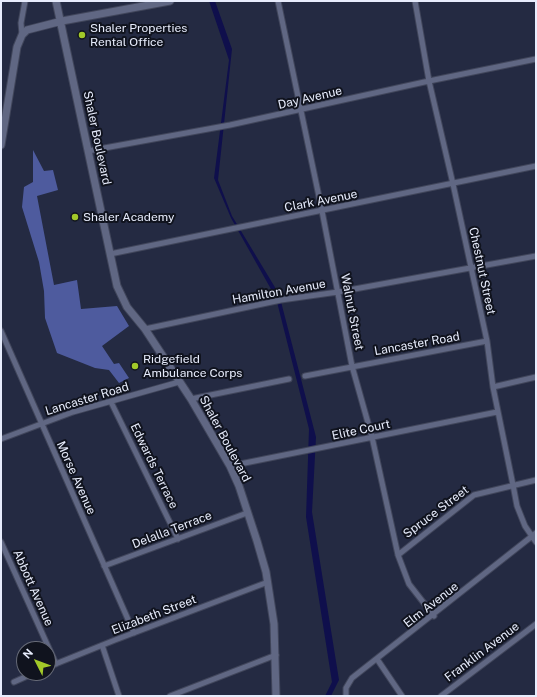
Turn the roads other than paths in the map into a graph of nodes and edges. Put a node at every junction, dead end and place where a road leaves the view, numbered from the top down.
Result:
1 (25, 1) edge
2 (56, 1) edge
3 (170, 1) edge
4 (278, 1) edge
5 (415, 1) edge
6 (62, 22) junction
7 (22, 35) junction
8 (536, 59) edge
9 (429, 81) junction
10 (301, 110) junction
11 (1, 145) edge
12 (88, 151) junction
13 (536, 166) edge
14 (453, 184) junction
15 (322, 211) junction
16 (110, 254) junction
17 (536, 256) edge
18 (471, 269) junction
19 (338, 292) junction
20 (145, 329) junction
21 (1, 331) edge
22 (487, 341) junction
23 (352, 366) junction
24 (305, 376) dead end
25 (536, 377) edge
26 (289, 379) dead end
27 (179, 382) junction
28 (493, 387) junction
29 (192, 399) junction
30 (111, 402) junction
31 (497, 412) junction
32 (41, 424) junction
33 (372, 438) junction
34 (1, 439) edge
35 (230, 466) junction
36 (536, 480) edge
37 (513, 485) junction
38 (247, 512) junction
39 (534, 535) edge
40 (178, 539) junction
41 (1, 542) edge
42 (536, 542) edge
43 (398, 555) junction
44 (104, 566) junction
45 (268, 582) junction
46 (434, 616) junction
47 (536, 624) edge
48 (134, 633) junction
49 (46, 641) edge
50 (102, 645) junction
51 (276, 654) junction
52 (377, 660) junction
53 (56, 664) edge
54 (120, 696) edge
55 (170, 696) edge
56 (276, 696) edge
57 (346, 696) edge
58 (402, 696) edge
59 (441, 696) edge

1 - 7 street
2 - 6 street, Shaler Boulevard
3 - 6 street
4 - 10 street, Walnut Street
5 - 9 street, Chestnut Street
6 - 7 street
6 - 12 street, Shaler Boulevard
7 - 11 street
8 - 9 street, Day Avenue
9 - 10 street, Day Avenue
9 - 14 street, Chestnut Street
10 - 12 street, Day Avenue
10 - 15 street, Walnut Street
12 - 16 street, Shaler Boulevard
13 - 14 street, Clark Avenue
14 - 15 street, Clark Avenue
14 - 18 street, Chestnut Street
15 - 16 street, Clark Avenue
15 - 19 street, Walnut Street
16 - 20 street, Shaler Boulevard
17 - 18 street, Hamilton Avenue
18 - 19 street, Hamilton Avenue
18 - 22 street, Chestnut Street
19 - 20 street, Hamilton Avenue
19 - 23 street, Walnut Street
20 - 27 street, Shaler Boulevard
21 - 32 street, Morse Avenue
22 - 23 street, Lancaster Road
22 - 28 street, Chestnut Street
23 - 24 street, Lancaster Road
23 - 33 street, Walnut Street
25 - 28 street
26 - 29 street
27 - 29 street, Shaler Boulevard
27 - 30 street, Lancaster Road
28 - 31 street, Chestnut Street
29 - 35 street, Shaler Boulevard
30 - 32 street, Lancaster Road
30 - 40 street, Edwards Terrace
31 - 33 street, Elite Court
31 - 37 street, Chestnut Street
32 - 34 street, Lancaster Road
32 - 44 street, Morse Avenue
33 - 35 street, Elite Court
33 - 43 street, Walnut Street
35 - 38 street, Shaler Boulevard
36 - 37 street, Spruce Street
37 - 39 street, Chestnut Street
37 - 43 street, Spruce Street
38 - 40 street, Delalla Terrace
38 - 45 street, Shaler Boulevard
39 - 42 street, Chestnut Street
39 - 46 street, Elm Avenue
40 - 44 street, Delalla Terrace
41 - 49 street, Abbott Avenue
43 - 46 street, Walnut Street
44 - 48 street, Morse Avenue
45 - 48 street, Elizabeth Street
45 - 51 street, Shaler Boulevard
46 - 52 street, Elm Avenue
47 - 59 street, Franklin Avenue
48 - 50 street, Elizabeth Street
50 - 53 street, Elizabeth Street
50 - 54 street
51 - 55 street
51 - 56 street, Shaler Boulevard
52 - 57 street, Elm Avenue
52 - 58 street

